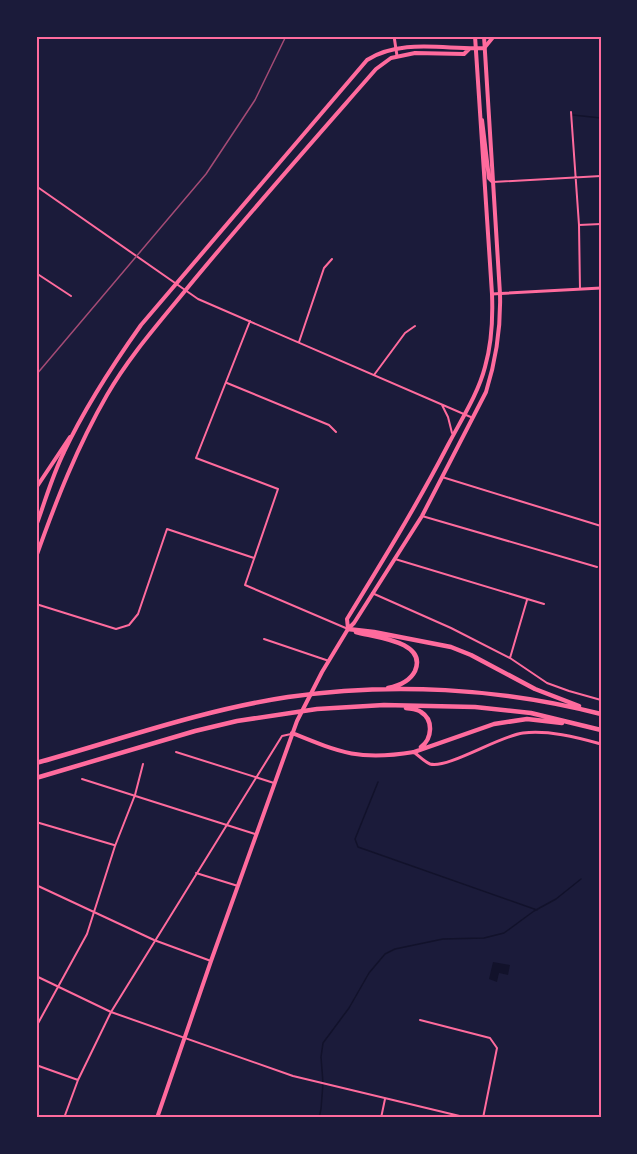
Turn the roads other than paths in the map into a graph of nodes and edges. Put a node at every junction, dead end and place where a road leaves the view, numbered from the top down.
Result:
1 (394, 36) edge
2 (475, 36) edge
3 (484, 36) edge
4 (494, 36) edge
5 (476, 48) junction
6 (484, 48) junction
7 (394, 49) junction
8 (469, 50) junction
9 (397, 56) junction
10 (571, 112) dead end
11 (480, 117) junction
12 (601, 176) edge
13 (575, 177) junction
14 (493, 182) junction
15 (36, 186) edge
16 (601, 224) edge
17 (579, 225) junction
18 (332, 259) dead end
19 (36, 273) edge
20 (176, 285) junction
21 (601, 288) edge
22 (580, 289) junction
23 (185, 292) junction
24 (492, 294) junction
25 (500, 294) junction
26 (71, 296) dead end
27 (250, 321) junction
28 (415, 326) dead end
29 (299, 342) junction
30 (111, 367) junction
31 (120, 373) junction
32 (374, 375) junction
33 (227, 383) junction
34 (442, 405) junction
35 (465, 415) junction
36 (473, 418) junction
37 (77, 426) junction
38 (336, 432) dead end
39 (453, 436) junction
40 (442, 477) junction
41 (36, 488) edge
42 (422, 516) junction
43 (36, 526) edge
44 (601, 526) edge
45 (36, 557) edge
46 (254, 558) junction
47 (395, 559) junction
48 (597, 567) dead end
49 (372, 593) junction
50 (528, 599) junction
51 (36, 604) edge
52 (544, 604) dead end
53 (348, 629) junction
54 (264, 639) dead end
55 (510, 658) junction
56 (329, 661) junction
57 (369, 690) junction
58 (601, 700) edge
59 (384, 705) junction
60 (592, 711) junction
61 (601, 714) edge
62 (580, 724) junction
63 (601, 730) edge
64 (292, 734) junction
65 (601, 744) edge
66 (176, 752) dead end
67 (414, 752) junction
68 (36, 763) edge
69 (143, 764) dead end
70 (255, 777) junction
71 (36, 778) edge
72 (82, 779) dead end
73 (274, 783) junction
74 (135, 795) junction
75 (36, 822) edge
76 (226, 824) junction
77 (255, 834) junction
78 (115, 846) junction
79 (196, 873) junction
80 (36, 885) edge
81 (238, 886) junction
82 (94, 911) junction
83 (154, 940) junction
84 (211, 961) junction
85 (36, 976) edge
86 (58, 986) junction
87 (111, 1012) junction
88 (420, 1020) dead end
89 (36, 1027) edge
90 (185, 1039) junction
91 (36, 1065) edge
92 (78, 1080) junction
93 (385, 1099) junction
94 (64, 1118) edge
95 (157, 1118) edge
96 (381, 1118) edge
97 (468, 1118) edge
98 (483, 1118) edge

1 - 7 street
2 - 5 main road
3 - 6 main road
4 - 6 main road
5 - 6 main road
5 - 8 main road
5 - 11 main road
6 - 14 main road
7 - 8 main road
7 - 9 street
7 - 20 main road
8 - 9 main road
9 - 23 main road
10 - 13 street
11 - 14 main road
11 - 24 main road
12 - 13 street
13 - 14 street
13 - 17 street
14 - 25 main road
15 - 20 street
16 - 17 street
17 - 22 street
18 - 29 street
19 - 26 street
20 - 23 street
20 - 30 main road
21 - 22 street
22 - 25 street
23 - 27 street
23 - 31 main road
24 - 25 street
24 - 35 main road
25 - 36 main road
27 - 29 street
27 - 33 street
28 - 32 street
29 - 32 street
30 - 31 main road
30 - 37 main road
31 - 45 main road
32 - 34 street
33 - 38 street
33 - 46 street
34 - 35 street
34 - 39 street
35 - 36 street
35 - 39 main road
36 - 40 main road
37 - 41 main road
37 - 43 main road
39 - 53 main road
40 - 42 main road
40 - 44 street
42 - 47 main road
42 - 48 street
46 - 51 street
46 - 53 street
47 - 49 main road
47 - 50 street
49 - 53 main road
49 - 55 street
50 - 52 street
50 - 55 street
53 - 56 main road
53 - 57 highway
53 - 60 highway
54 - 56 street
55 - 58 street
56 - 64 main road
57 - 60 highway
57 - 68 highway
59 - 62 highway
59 - 67 highway
59 - 71 highway
60 - 61 highway
62 - 63 highway
62 - 67 highway
64 - 67 main road
64 - 70 street
64 - 73 main road
65 - 67 street
66 - 70 street
69 - 74 street
70 - 73 street
70 - 76 street
72 - 74 street
73 - 77 main road
74 - 76 street
74 - 78 street
75 - 78 street
76 - 77 street
76 - 79 street
77 - 81 main road
78 - 82 street
79 - 81 street
79 - 83 street
80 - 82 street
81 - 84 main road
82 - 83 street
82 - 86 street
83 - 84 street
83 - 87 street
84 - 90 main road
85 - 86 street
86 - 87 street
86 - 89 street
87 - 90 street
87 - 92 street
88 - 98 street
90 - 93 street
90 - 95 main road
91 - 92 street
92 - 94 street
93 - 96 street
93 - 97 street

